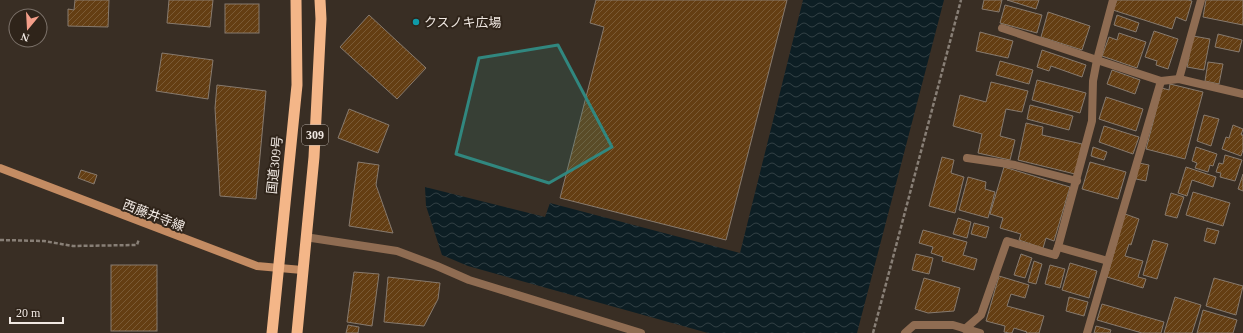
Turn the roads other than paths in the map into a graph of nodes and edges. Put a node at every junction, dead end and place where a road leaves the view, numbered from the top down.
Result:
1 (296, 0) edge
2 (320, 0) edge
3 (1113, 0) edge
4 (1201, 0) edge
5 (1002, 28) dead end
6 (1097, 60) junction
7 (1179, 79) junction
8 (1161, 81) junction
9 (1243, 94) edge
10 (968, 158) dead end
11 (0, 168) edge
12 (1076, 181) junction
13 (305, 236) junction
14 (1058, 247) junction
15 (1108, 261) junction
16 (277, 268) junction
17 (302, 270) junction
18 (965, 329) junction
19 (272, 333) edge
20 (297, 333) edge
21 (641, 333) edge
22 (906, 333) edge
23 (980, 333) edge
24 (1086, 333) edge

1 - 16 highway, 国道309号 / 309
2 - 13 highway, 309
3 - 6 street
4 - 7 street
5 - 6 street
6 - 8 street
6 - 12 street
7 - 8 street
7 - 9 street
8 - 15 street
10 - 12 street
11 - 16 main road, 西藤井寺線
12 - 14 street
13 - 17 highway, 309
13 - 21 street
14 - 15 street
14 - 18 street
15 - 24 street
16 - 17 main road, 西藤井寺線
16 - 19 highway, 国道309号 / 309
17 - 20 highway, 309
18 - 22 street
18 - 23 street

